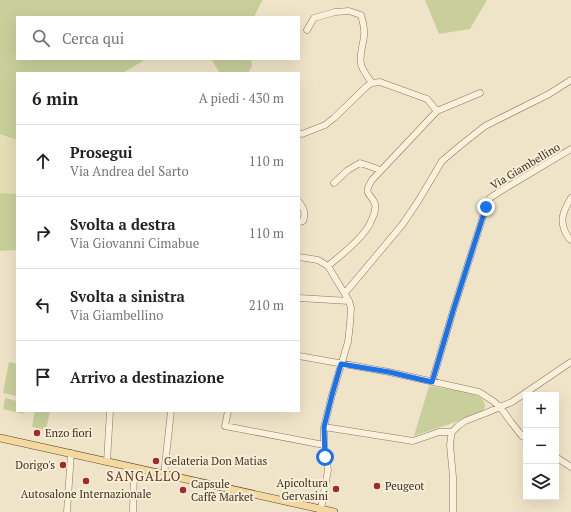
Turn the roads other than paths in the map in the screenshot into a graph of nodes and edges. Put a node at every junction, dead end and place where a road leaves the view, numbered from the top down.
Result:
1 (307, 30) dead end
2 (571, 80) edge
3 (372, 83) junction
4 (480, 92) dead end
5 (437, 111) junction
6 (300, 133) edge
7 (571, 150) edge
8 (380, 170) junction
9 (334, 183) dead end
10 (571, 198) edge
11 (300, 204) edge
12 (300, 222) edge
13 (571, 240) edge
14 (300, 257) edge
15 (328, 266) junction
16 (345, 293) junction
17 (300, 298) edge
18 (350, 301) junction
19 (300, 356) edge
20 (571, 362) edge
21 (341, 364) junction
22 (432, 382) junction
23 (500, 407) junction
24 (110, 412) edge
25 (171, 412) edge
26 (228, 412) edge
27 (324, 427) junction
28 (452, 432) junction
29 (523, 436) edge
30 (0, 438) edge
31 (324, 444) junction
32 (71, 453) junction
33 (559, 459) edge
34 (108, 462) junction
35 (134, 468) junction
36 (571, 468) edge
37 (164, 475) junction
38 (321, 509) junction
39 (66, 512) edge
40 (133, 512) edge
41 (334, 512) edge
42 (453, 512) edge

1 - 3 street
2 - 16 street
3 - 5 street
3 - 6 street
4 - 5 street
5 - 8 street
7 - 22 street, Via Giambellino
8 - 9 street
8 - 15 street
10 - 13 street
11 - 12 street
14 - 15 street
15 - 16 street
16 - 18 street
17 - 18 street
18 - 21 street
19 - 21 street
20 - 23 street
21 - 22 street
21 - 27 street
22 - 23 street
23 - 28 street
23 - 29 street
24 - 34 street
25 - 37 street
26 - 31 street
27 - 28 street
27 - 31 street
28 - 42 street
30 - 32 main road
31 - 38 street
32 - 34 main road
32 - 39 street
33 - 36 street
34 - 35 main road
35 - 37 main road
35 - 40 street
37 - 38 main road
38 - 41 main road

